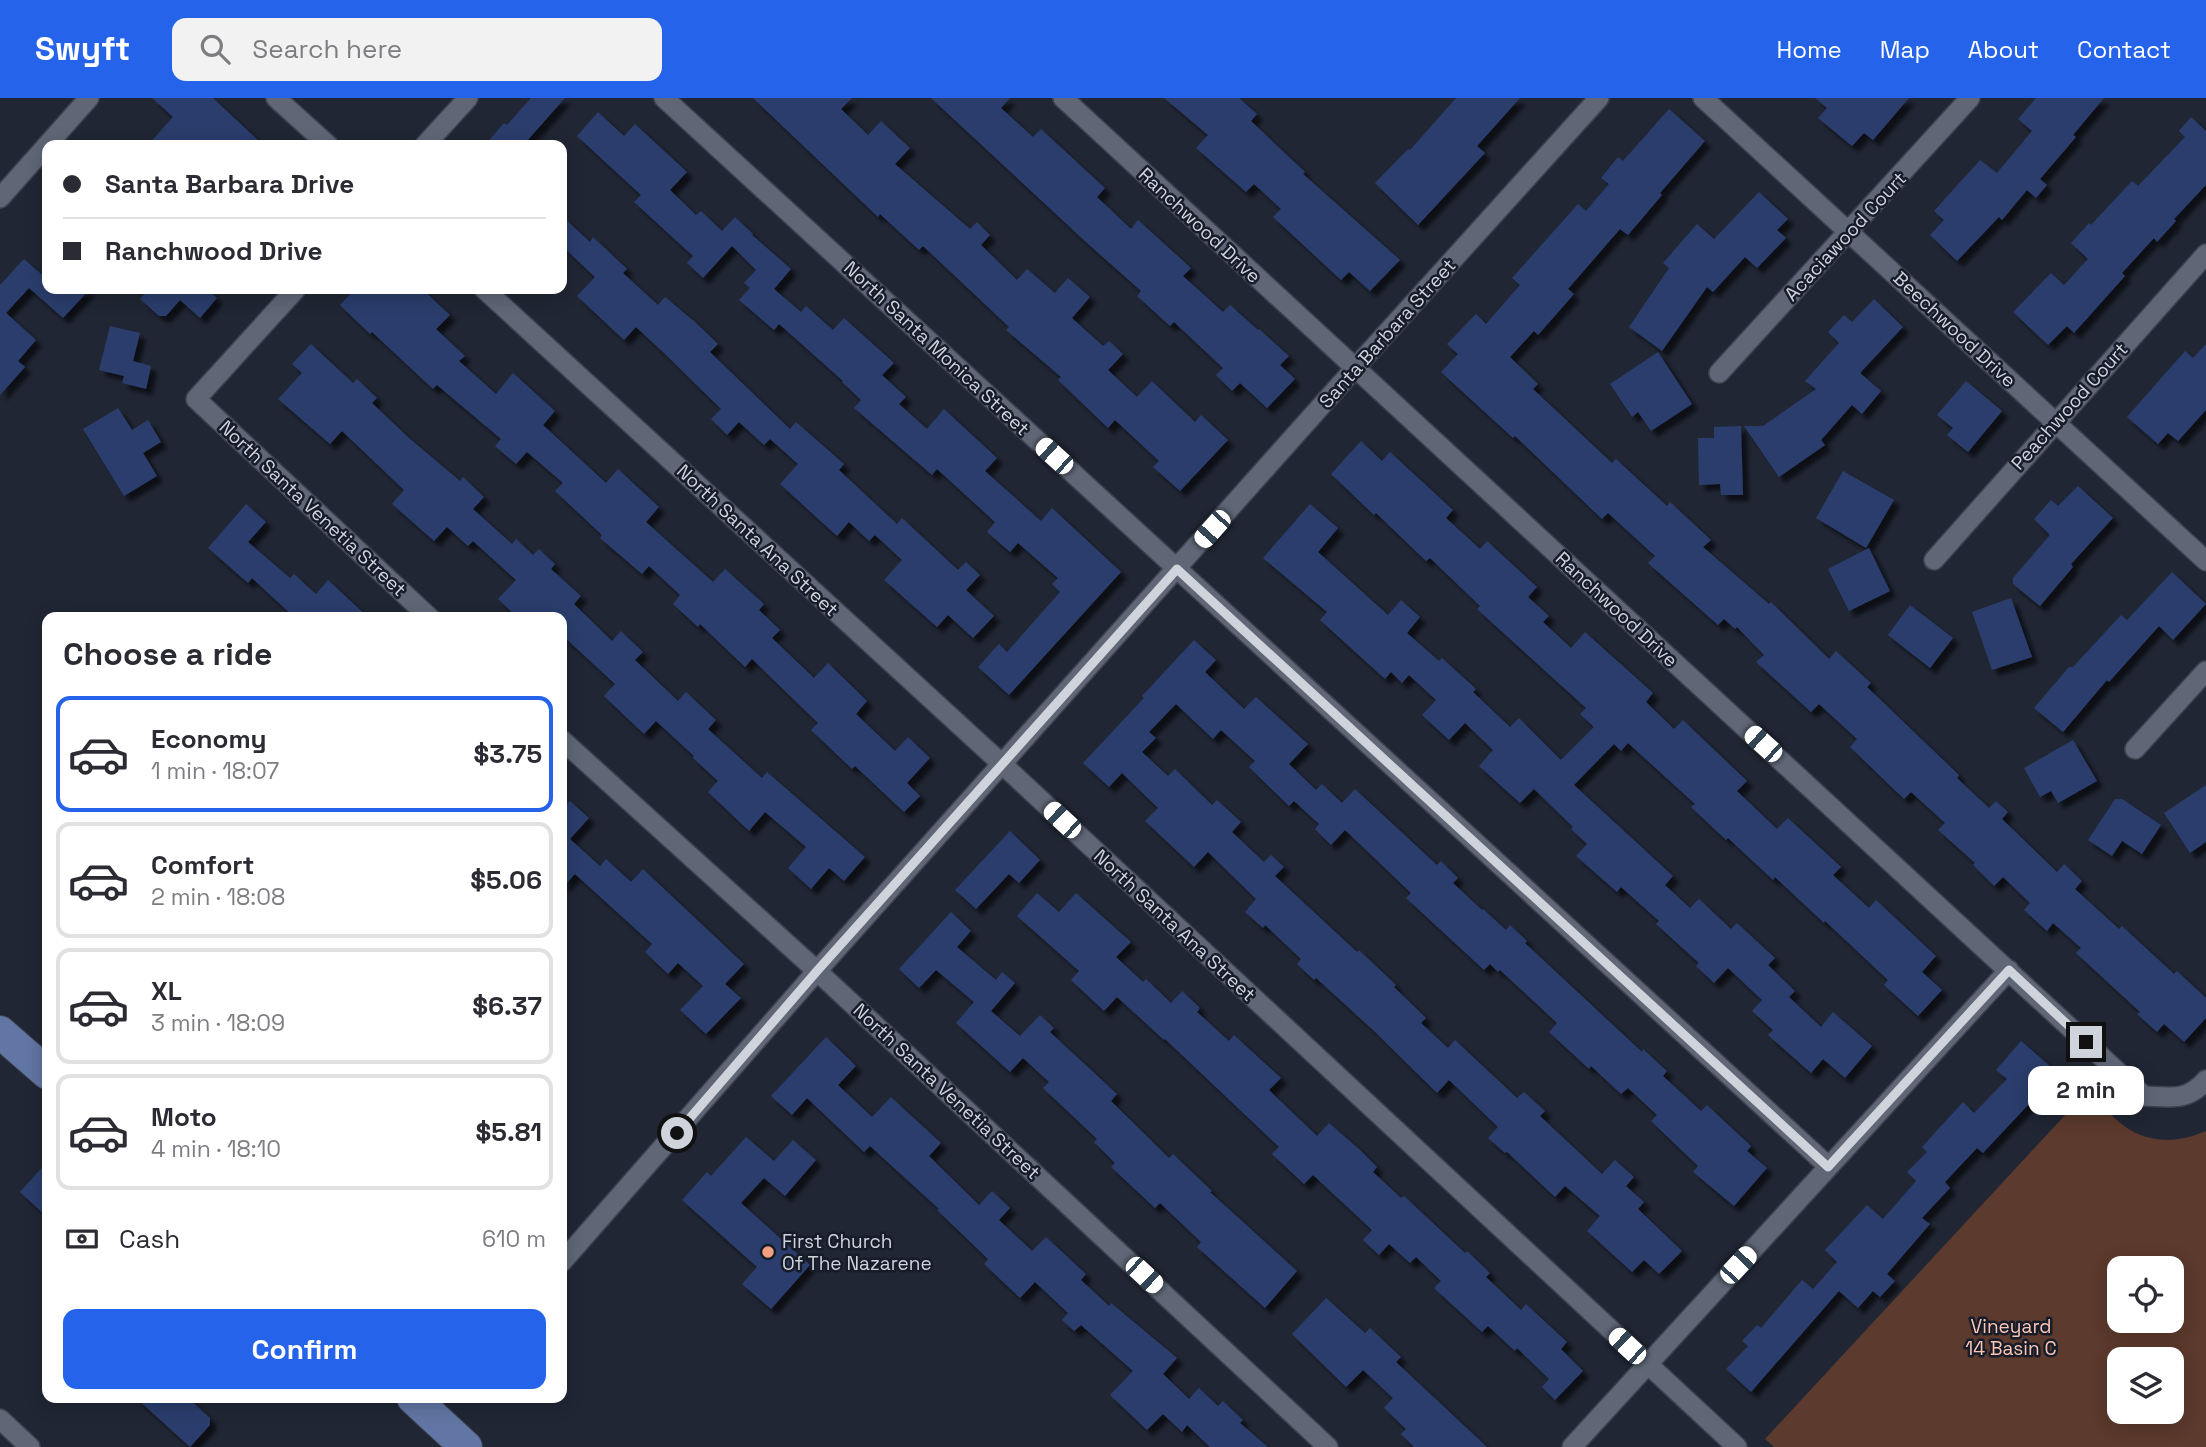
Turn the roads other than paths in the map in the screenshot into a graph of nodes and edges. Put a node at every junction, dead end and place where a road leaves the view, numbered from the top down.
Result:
1 (89, 98) edge
2 (276, 98) edge
3 (468, 98) edge
4 (664, 98) edge
5 (1063, 98) edge
6 (1599, 98) edge
7 (1703, 98) edge
8 (1970, 98) edge
9 (50, 140) edge
10 (322, 140) edge
11 (430, 140) edge
12 (42, 148) edge
13 (2, 191) edge
14 (1849, 232) junction
15 (2206, 254) edge
16 (291, 294) edge
17 (489, 294) edge
18 (1354, 368) junction
19 (1719, 373) dead end
20 (2055, 421) junction
21 (1934, 559) dead end
22 (2206, 561) edge
23 (1177, 569) junction
24 (424, 612) edge
25 (2206, 671) edge
26 (567, 745) edge
27 (2135, 749) dead end
28 (1002, 764) junction
29 (2009, 970) junction
30 (817, 971) junction
31 (0, 1032) edge
32 (42, 1069) edge
33 (2206, 1080) edge
34 (1828, 1167) junction
35 (567, 1256) edge
36 (1647, 1364) junction
37 (427, 1403) edge
38 (0, 1419) edge
39 (30, 1447) edge
40 (466, 1447) edge
41 (1328, 1447) edge
42 (1572, 1447) edge
43 (1737, 1447) edge

1 - 9 street
2 - 10 street
3 - 11 street
4 - 23 street, North Santa Monica Street
5 - 18 street, Ranchwood Drive
6 - 18 street, Santa Barbara Street
7 - 14 street, Beechwood Drive
8 - 14 street, Acaciawood Court
12 - 13 street
14 - 19 street, Acaciawood Court
14 - 20 street, Beechwood Drive
15 - 20 street, Peachwood Court
16 - 24 street, North Santa Venetia Street
17 - 28 street, North Santa Ana Street
18 - 23 street, Santa Barbara Street
18 - 29 street, Ranchwood Drive
20 - 21 street, Peachwood Court
20 - 22 street, Beechwood Drive
23 - 28 street, Santa Barbara Street
23 - 34 street, North Santa Monica Street
25 - 27 street
26 - 30 street, North Santa Venetia Street
28 - 30 street, Santa Barbara Street
28 - 36 street, North Santa Ana Street
29 - 33 street, Ranchwood Drive
29 - 34 street
30 - 35 street, Santa Barbara Street
30 - 41 street, North Santa Venetia Street
31 - 32 main road
34 - 36 street
36 - 42 street
36 - 43 street, North Santa Ana Street
37 - 40 main road
38 - 39 street

